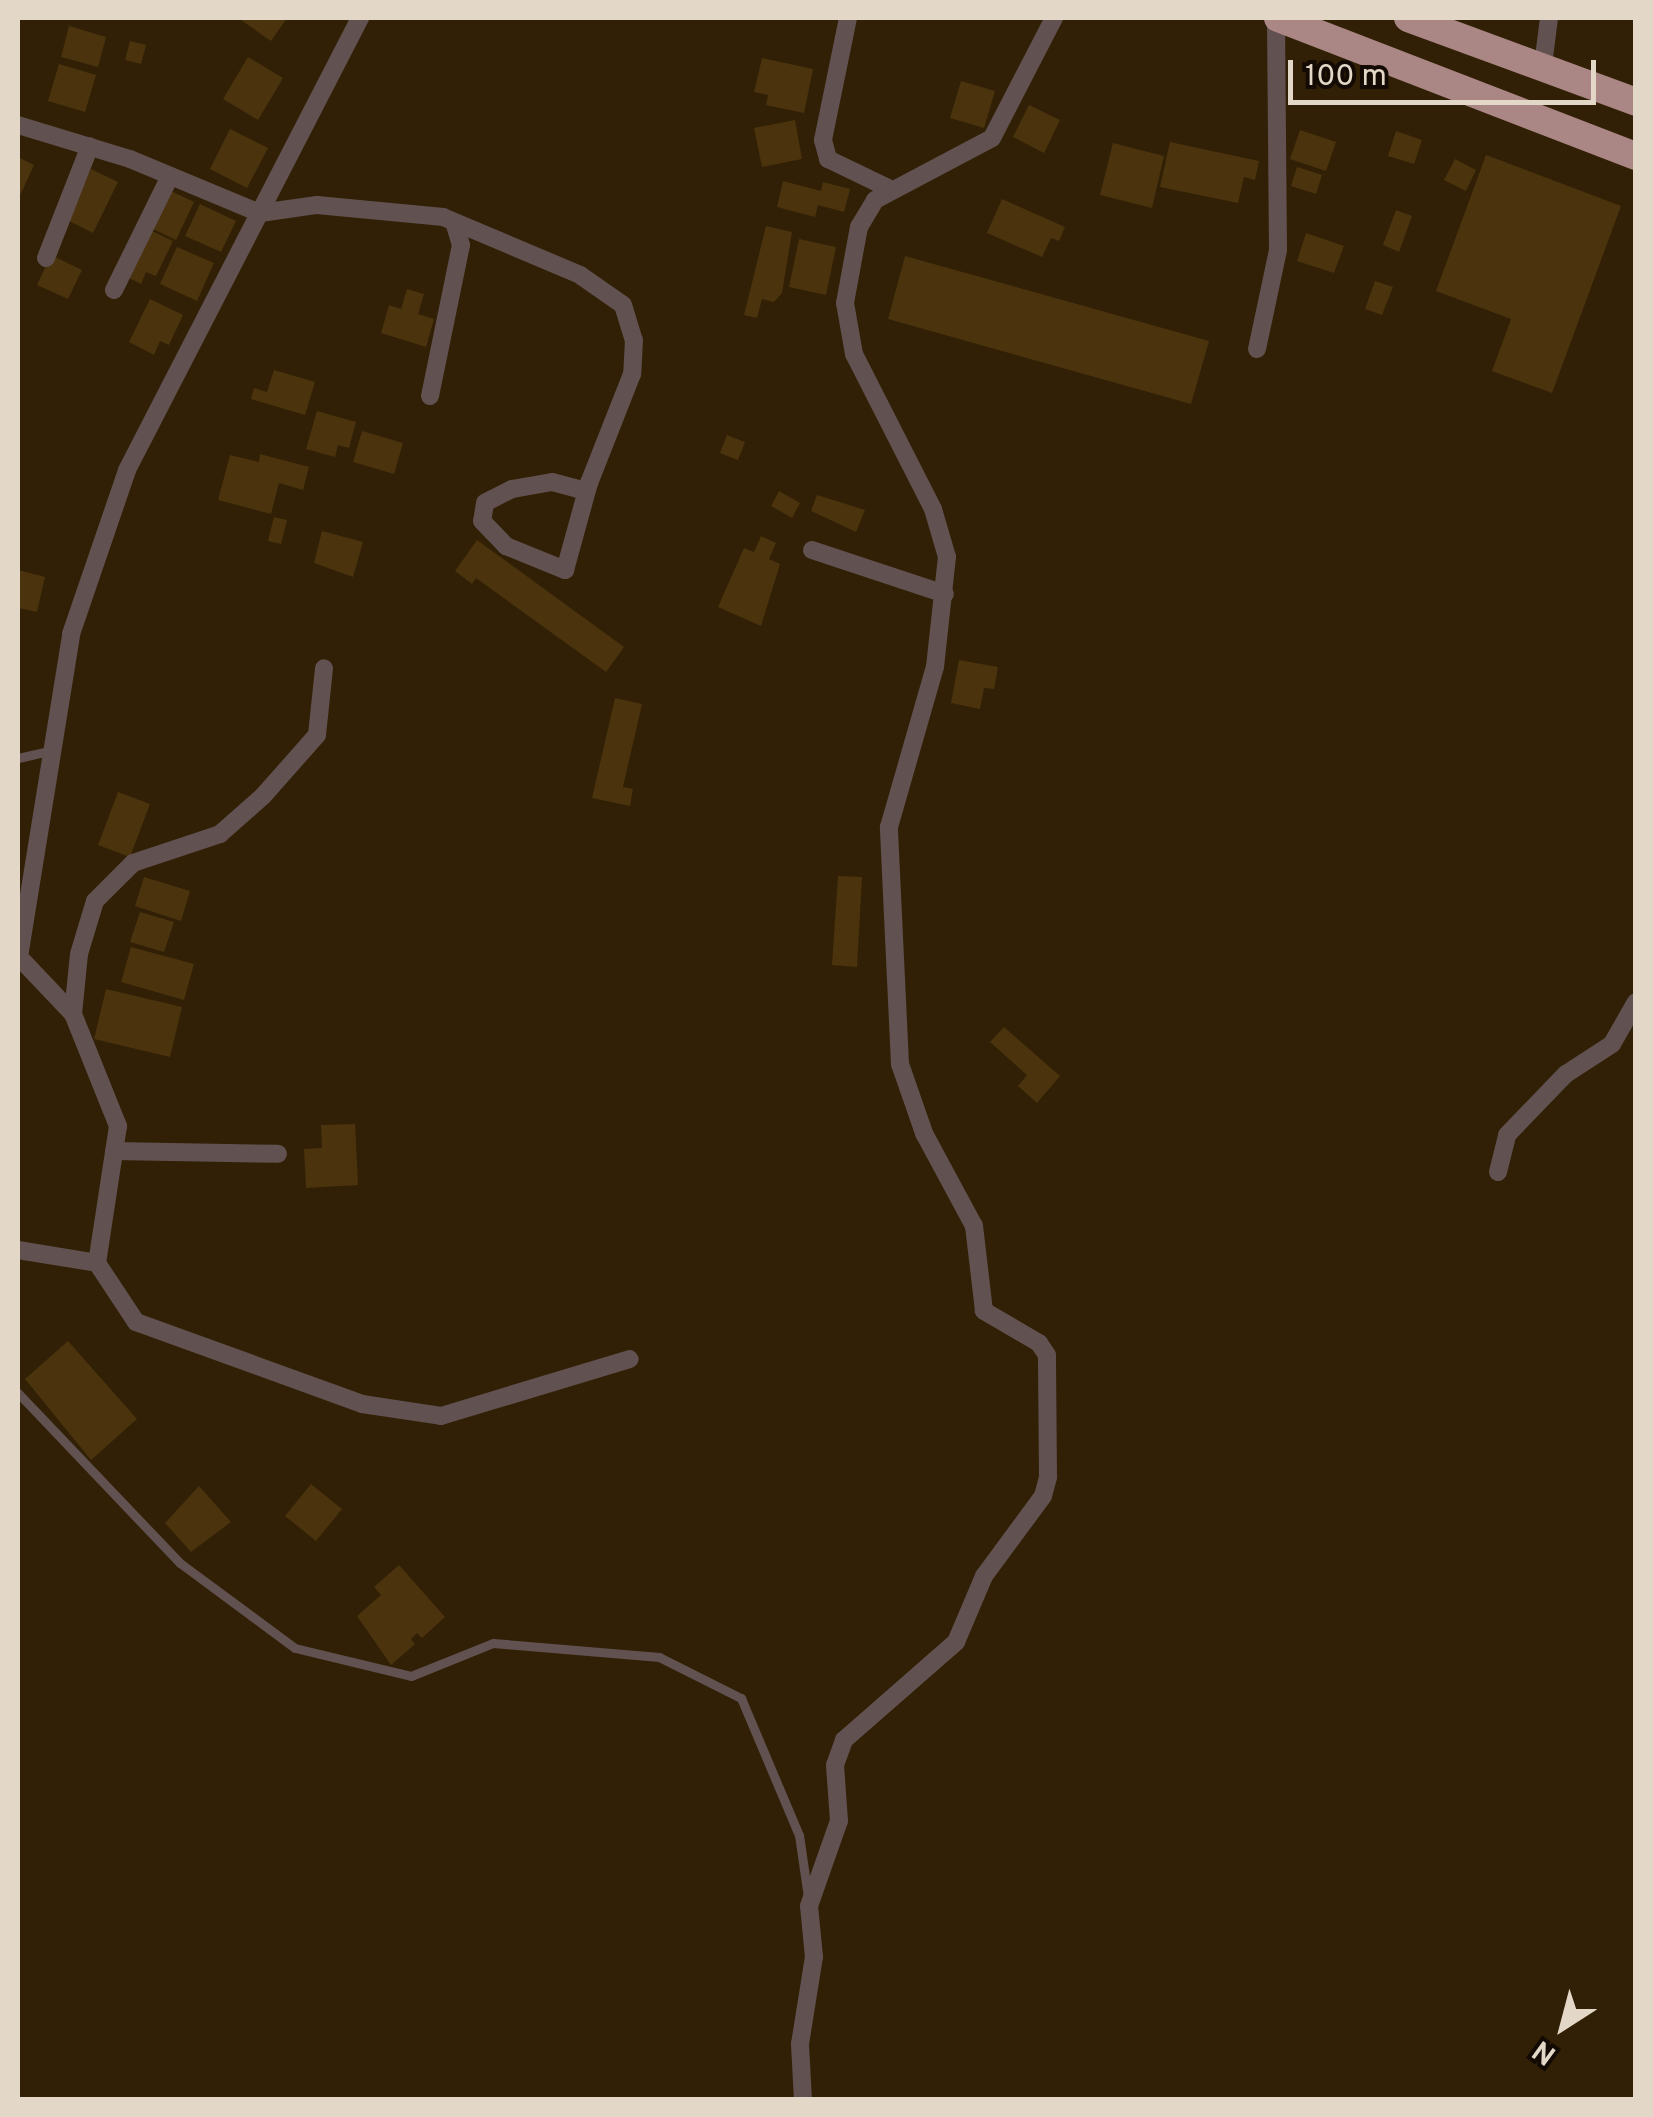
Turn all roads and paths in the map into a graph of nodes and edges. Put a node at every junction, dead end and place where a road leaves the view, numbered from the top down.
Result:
1 (360, 18) edge
2 (848, 18) edge
3 (1054, 18) edge
4 (1277, 18) edge
5 (1408, 18) edge
6 (1549, 18) edge
7 (1543, 65) junction
8 (1636, 102) edge
9 (18, 125) edge
10 (90, 146) junction
11 (1636, 156) edge
12 (170, 176) junction
13 (888, 188) junction
14 (260, 213) junction
15 (455, 225) junction
16 (46, 258) dead end
17 (114, 290) dead end
18 (1256, 350) dead end
19 (430, 396) dead end
20 (589, 483) junction
21 (812, 550) dead end
22 (945, 594) junction
23 (324, 668) dead end
24 (48, 751) junction
25 (18, 758) edge
26 (22, 894) edge
27 (18, 960) edge
28 (1636, 1002) edge
29 (73, 1014) junction
30 (114, 1151) junction
31 (278, 1154) dead end
32 (1498, 1172) dead end
33 (18, 1250) edge
34 (97, 1263) junction
35 (630, 1359) dead end
36 (18, 1393) edge
37 (809, 1906) junction
38 (803, 2100) edge

1 - 14 street
2 - 13 street
3 - 13 street
4 - 11 highway
4 - 18 street
5 - 7 highway
6 - 7 street
7 - 8 highway
9 - 10 street
10 - 12 street
10 - 16 street
12 - 14 street
12 - 17 street
13 - 22 street
14 - 15 street
14 - 24 street
15 - 19 street
15 - 20 street
20 - 20 street
21 - 22 street
22 - 37 street
23 - 29 street
24 - 25 lane
24 - 26 street
26 - 27 street
27 - 29 street
28 - 32 street
29 - 30 street
30 - 31 street
30 - 34 street
33 - 34 street
34 - 35 street
36 - 37 lane
37 - 38 street

